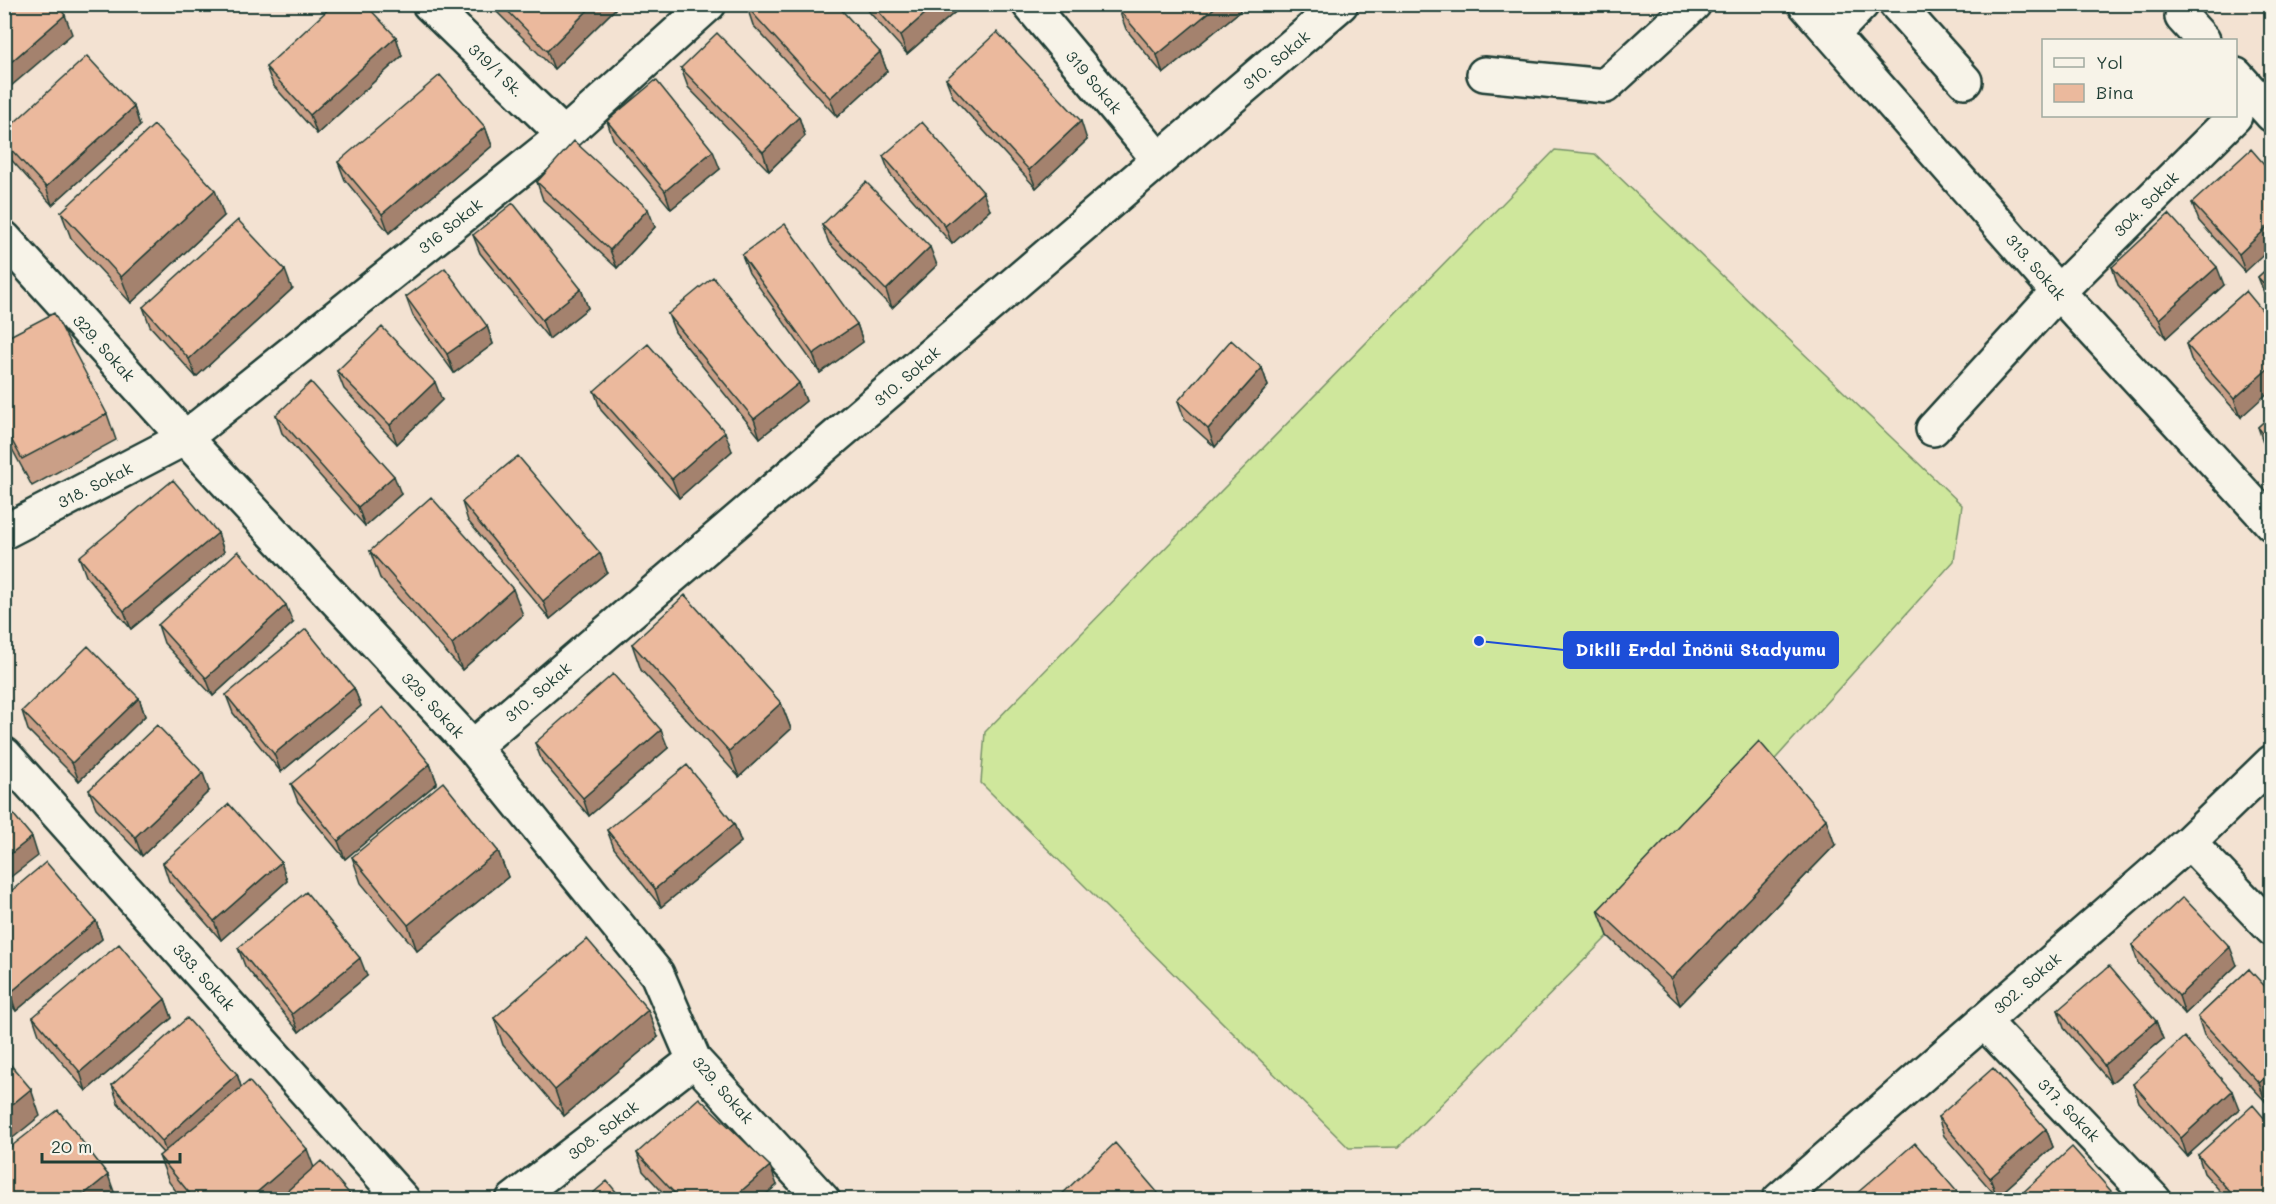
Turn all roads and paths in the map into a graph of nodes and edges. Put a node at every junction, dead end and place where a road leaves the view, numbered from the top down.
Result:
1 (429, 4) edge
2 (709, 4) edge
3 (1029, 4) edge
4 (1341, 4) edge
5 (1694, 4) edge
6 (1805, 4) edge
7 (1862, 4) edge
8 (1896, 4) edge
9 (1833, 34) junction
10 (1484, 74) dead end
11 (1965, 81) dead end
12 (2251, 100) edge
13 (2237, 114) edge
14 (2234, 117) edge
15 (564, 135) junction
16 (1158, 160) junction
17 (4, 238) edge
18 (2058, 292) junction
19 (1933, 429) dead end
20 (185, 438) junction
21 (2271, 524) edge
22 (4, 532) edge
23 (473, 747) junction
24 (4, 754) edge
25 (2271, 762) edge
26 (2189, 842) junction
27 (2271, 928) edge
28 (1983, 1021) junction
29 (694, 1060) junction
30 (1785, 1197) edge
31 (403, 1200) edge
32 (513, 1200) edge
33 (823, 1200) edge
34 (2154, 1200) edge

1 - 15 street, 319/1 Sk.
2 - 15 street, 316 Sokak
3 - 16 street, 319 Sokak
4 - 16 street, 310. Sokak
5 - 10 street
6 - 9 street, 313. Sokak
7 - 9 street
8 - 11 street
9 - 18 street, 313. Sokak
12 - 13 street, 304. Sokak
14 - 18 street, 304. Sokak
15 - 20 street, 316 Sokak
16 - 23 street, 310. Sokak
17 - 20 street, 329. Sokak
18 - 19 street, 304. Sokak
18 - 21 street, 313. Sokak
20 - 22 street, 318. Sokak
20 - 23 street, 329. Sokak
23 - 29 street, 329. Sokak
24 - 31 street, 333. Sokak
25 - 26 street, 302. Sokak
26 - 27 street
26 - 28 street, 302. Sokak
28 - 30 street, 302. Sokak
28 - 34 street, 317. Sokak
29 - 32 street, 308. Sokak
29 - 33 street, 329. Sokak

